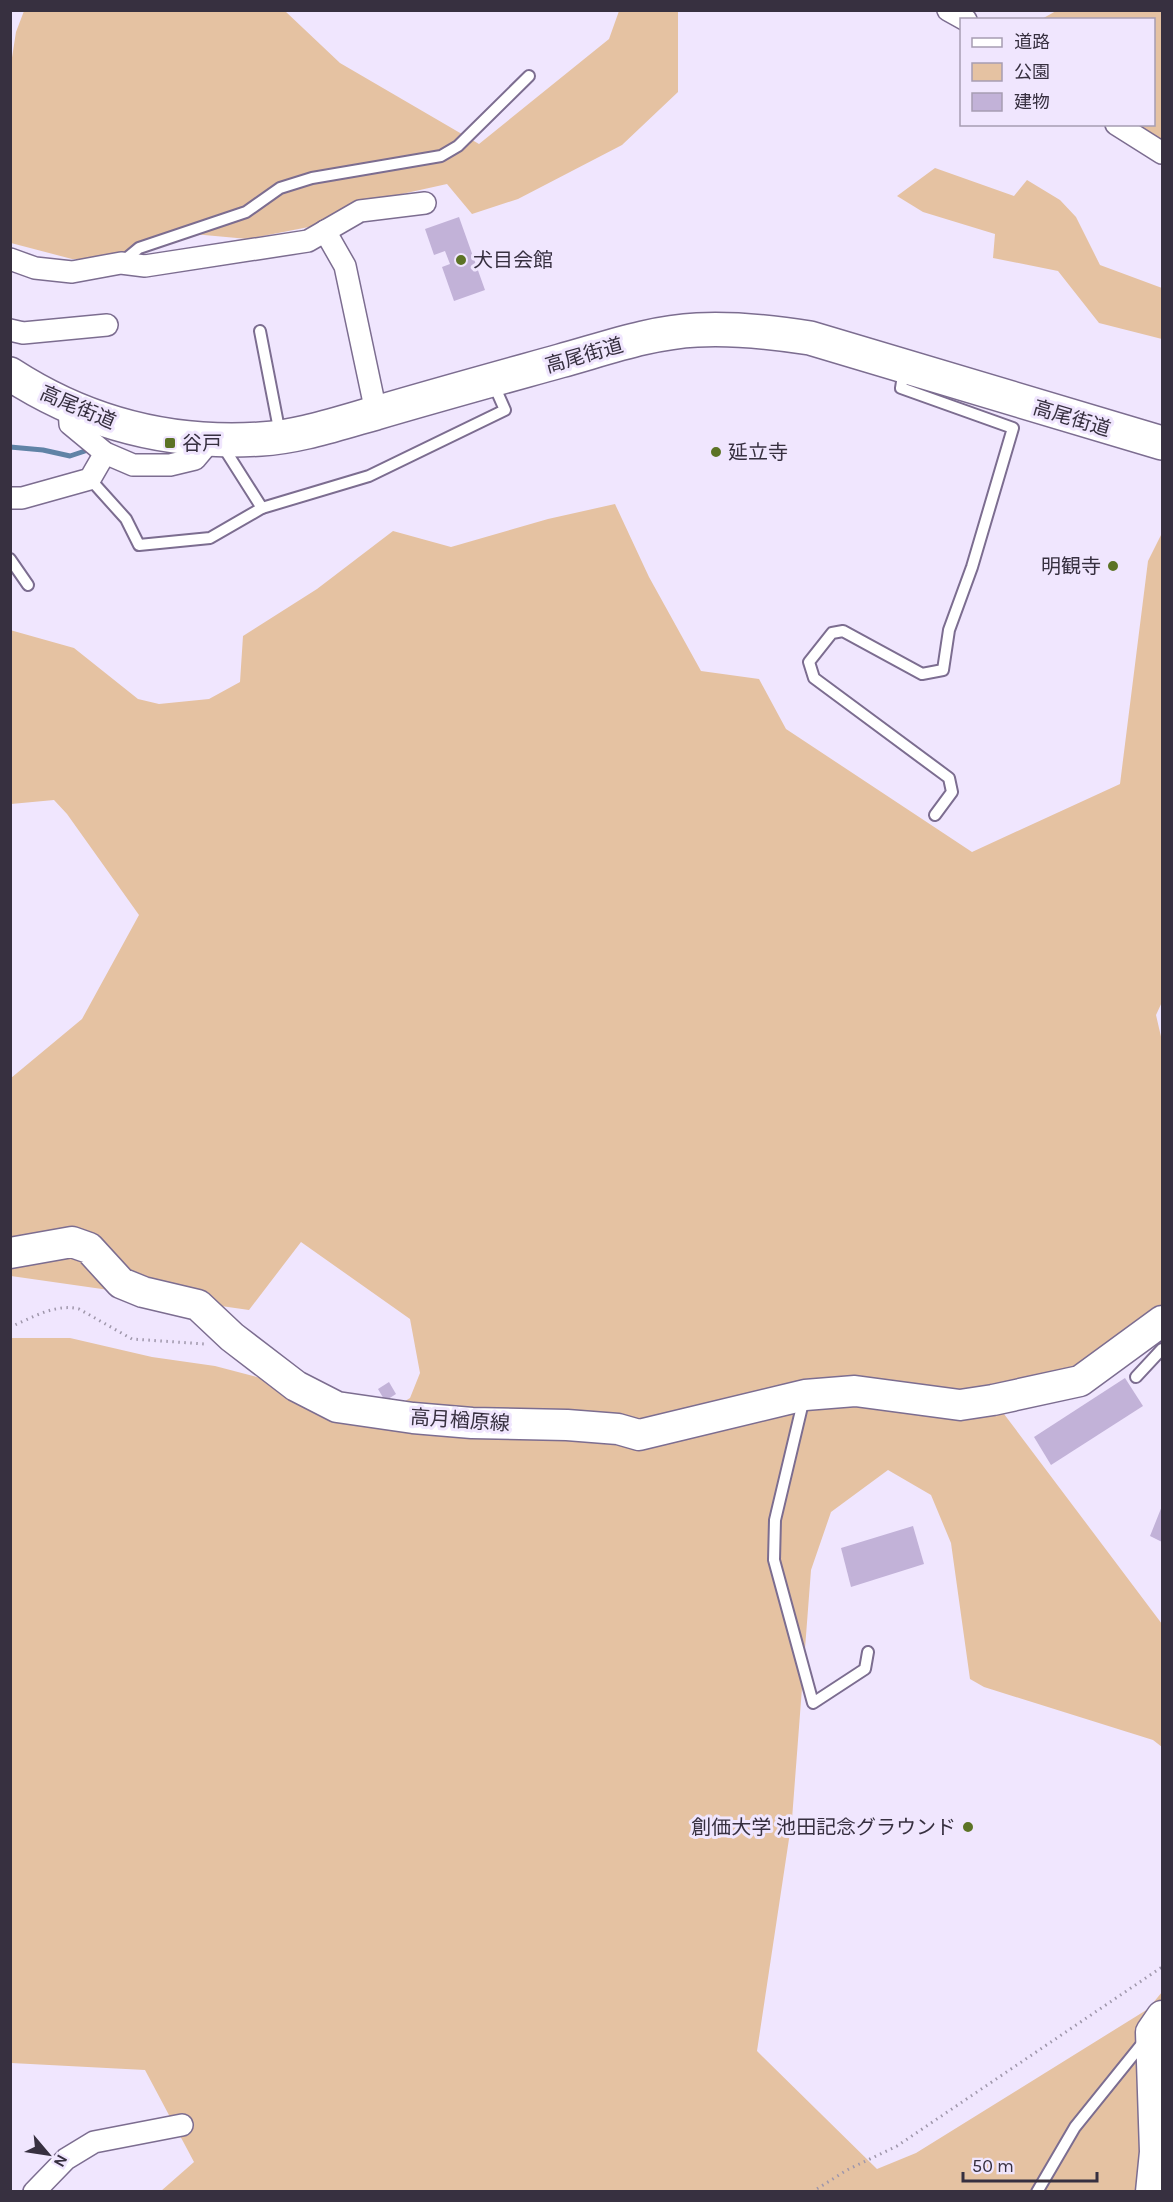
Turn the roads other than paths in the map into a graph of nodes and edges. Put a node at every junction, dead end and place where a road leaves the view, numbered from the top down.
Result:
1 (948, 10) edge
2 (962, 18) edge
3 (529, 76) dead end
4 (1119, 126) edge
5 (1162, 153) edge
6 (425, 202) dead end
7 (325, 231) junction
8 (10, 259) edge
9 (121, 263) junction
10 (107, 325) dead end
11 (10, 330) edge
12 (260, 331) dead end
13 (905, 365) junction
14 (10, 374) edge
15 (491, 380) junction
16 (69, 408) junction
17 (376, 412) junction
18 (280, 436) junction
19 (215, 440) junction
20 (1162, 443) edge
21 (105, 453) junction
22 (90, 479) junction
23 (10, 498) edge
24 (262, 508) junction
25 (10, 559) edge
26 (28, 585) dead end
27 (935, 815) dead end
28 (10, 1253) edge
29 (1162, 1320) edge
30 (1162, 1348) edge
31 (1136, 1377) dead end
32 (805, 1395) junction
33 (868, 1652) dead end
34 (1157, 2024) edge
35 (182, 2125) dead end
36 (34, 2192) edge
37 (1037, 2192) edge
38 (1151, 2192) edge

1 - 2 street
3 - 9 lane
4 - 5 street
6 - 7 street
7 - 9 street
7 - 17 street
8 - 9 street
10 - 11 street
12 - 18 lane
13 - 15 main road, 高尾街道
13 - 20 main road, 高尾街道
13 - 27 lane
14 - 16 main road, 高尾街道
15 - 17 main road, 高尾街道
15 - 24 lane
16 - 19 main road, 高尾街道
16 - 21 street
17 - 18 main road, 高尾街道
18 - 19 main road, 高尾街道
19 - 21 street
19 - 24 lane
21 - 22 street
22 - 23 street
22 - 24 lane
25 - 26 lane
28 - 32 main road, 高月楢原線
29 - 32 main road, 高月楢原線
30 - 31 lane
32 - 33 lane
34 - 37 lane
34 - 38 main road
35 - 36 street

